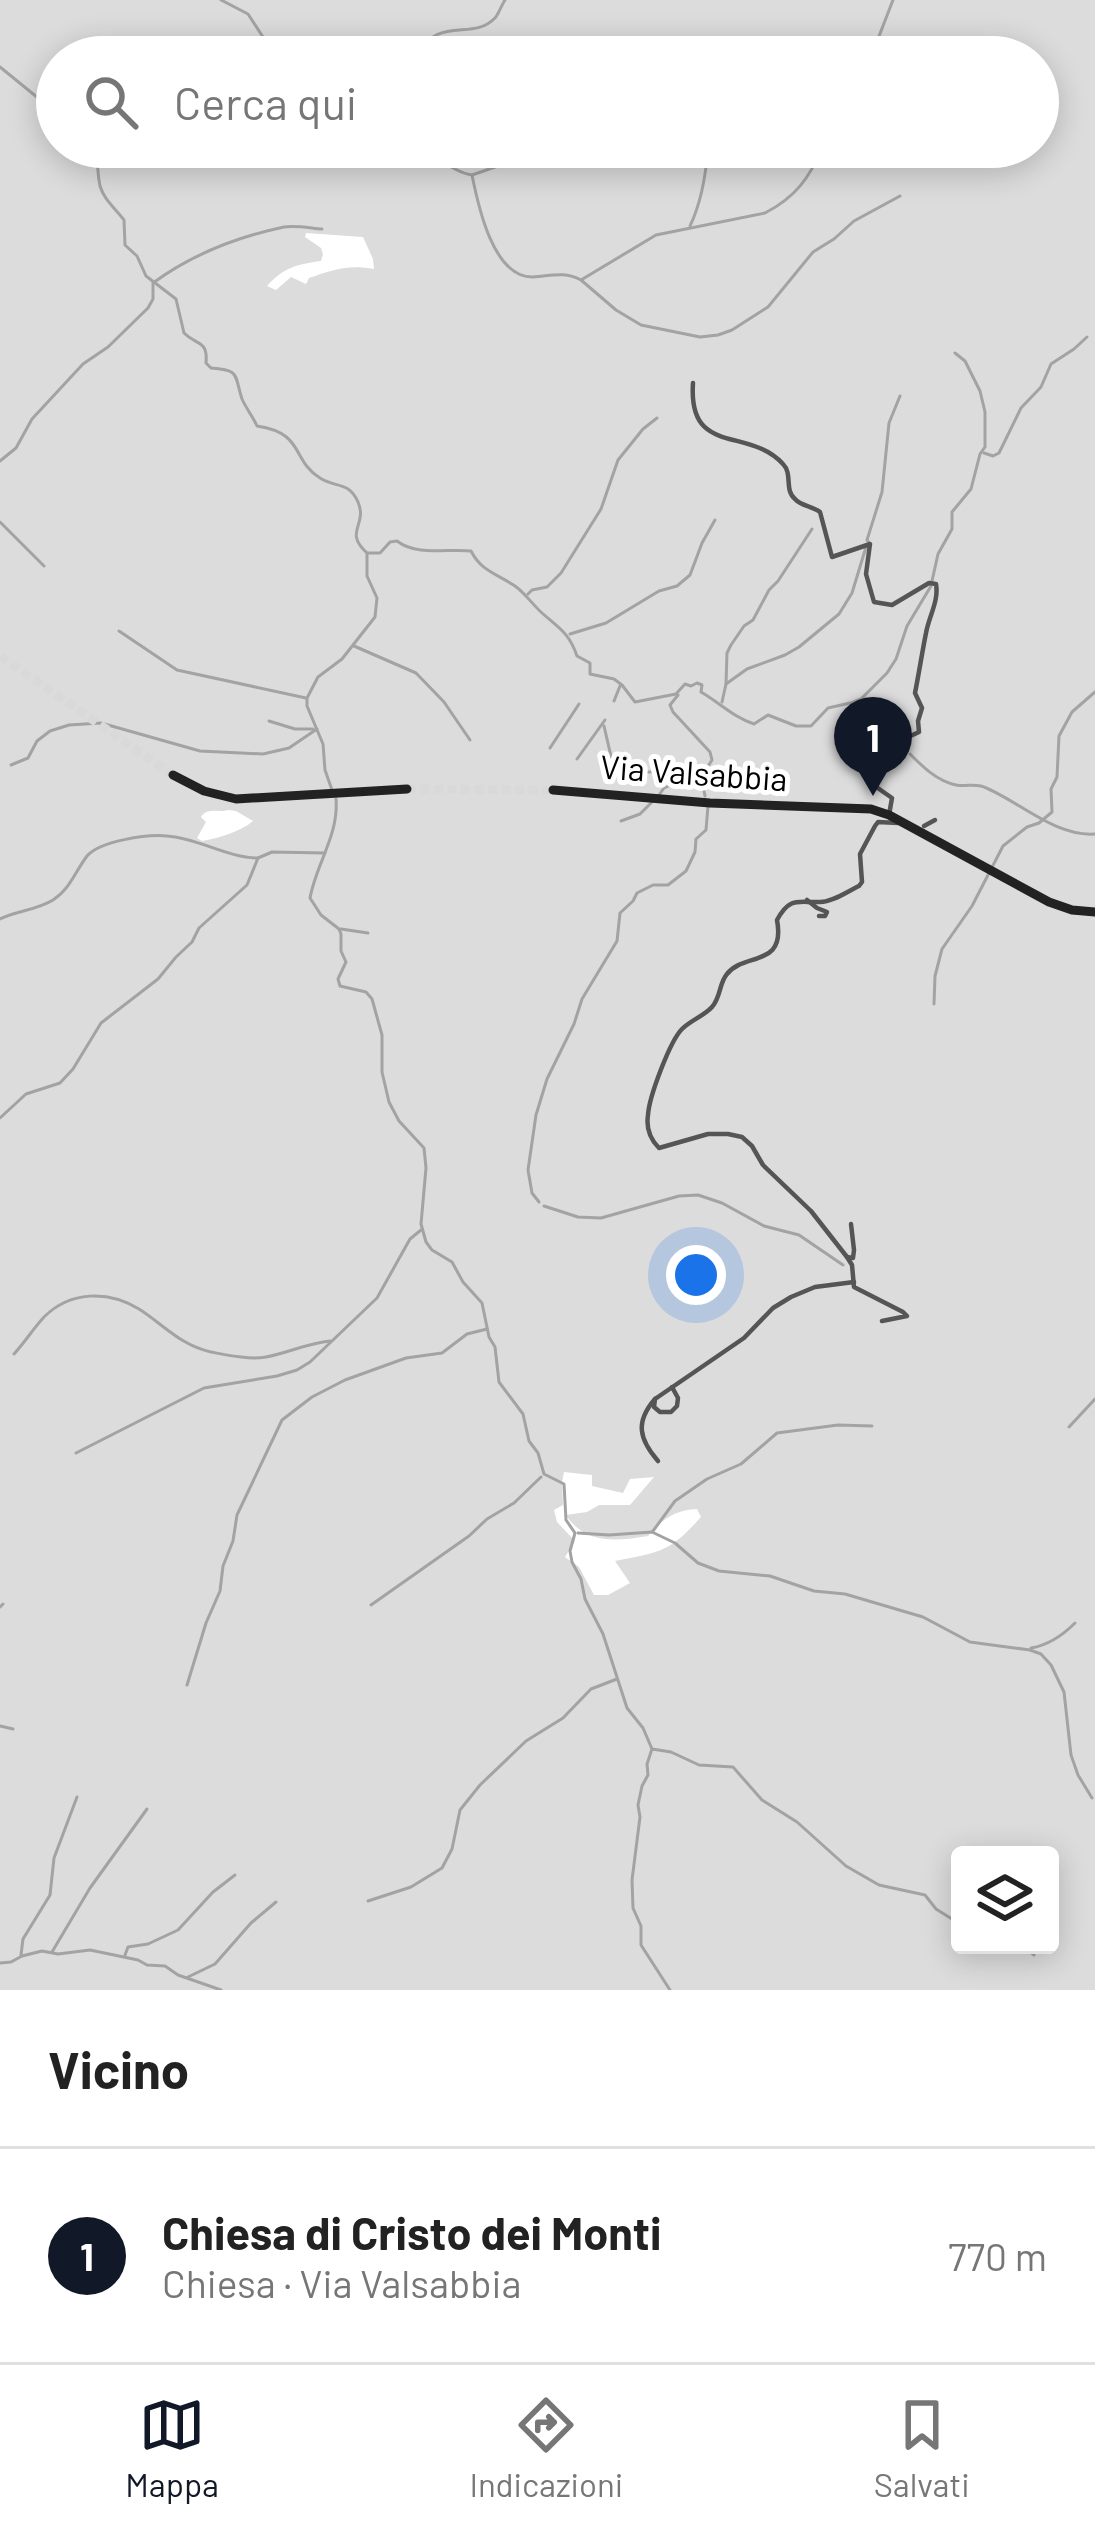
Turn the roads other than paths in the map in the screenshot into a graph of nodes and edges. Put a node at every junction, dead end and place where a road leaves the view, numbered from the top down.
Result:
1 (693, 383) dead end
2 (172, 775) tunnel mouth
3 (405, 789) tunnel mouth
4 (553, 790) tunnel mouth
5 (890, 814) junction
6 (935, 820) dead end
7 (903, 822) junction
8 (924, 826) dead end
9 (807, 900) junction
10 (1093, 912) edge
11 (819, 916) dead end
12 (851, 1224) dead end
13 (847, 1257) junction
14 (854, 1282) junction
15 (882, 1321) dead end
16 (671, 1387) junction
17 (655, 1399) junction
18 (658, 1461) dead end

1 - 5 street
2 - 3 main road
4 - 5 main road, Via Valsabbia
5 - 7 main road, Via Valsabbia
6 - 8 street
7 - 9 street
7 - 10 main road, Via Valsabbia
9 - 11 street
9 - 13 street
12 - 13 street
13 - 14 street
14 - 15 street
14 - 16 street
16 - 17 street
16 - 17 street
17 - 18 street

